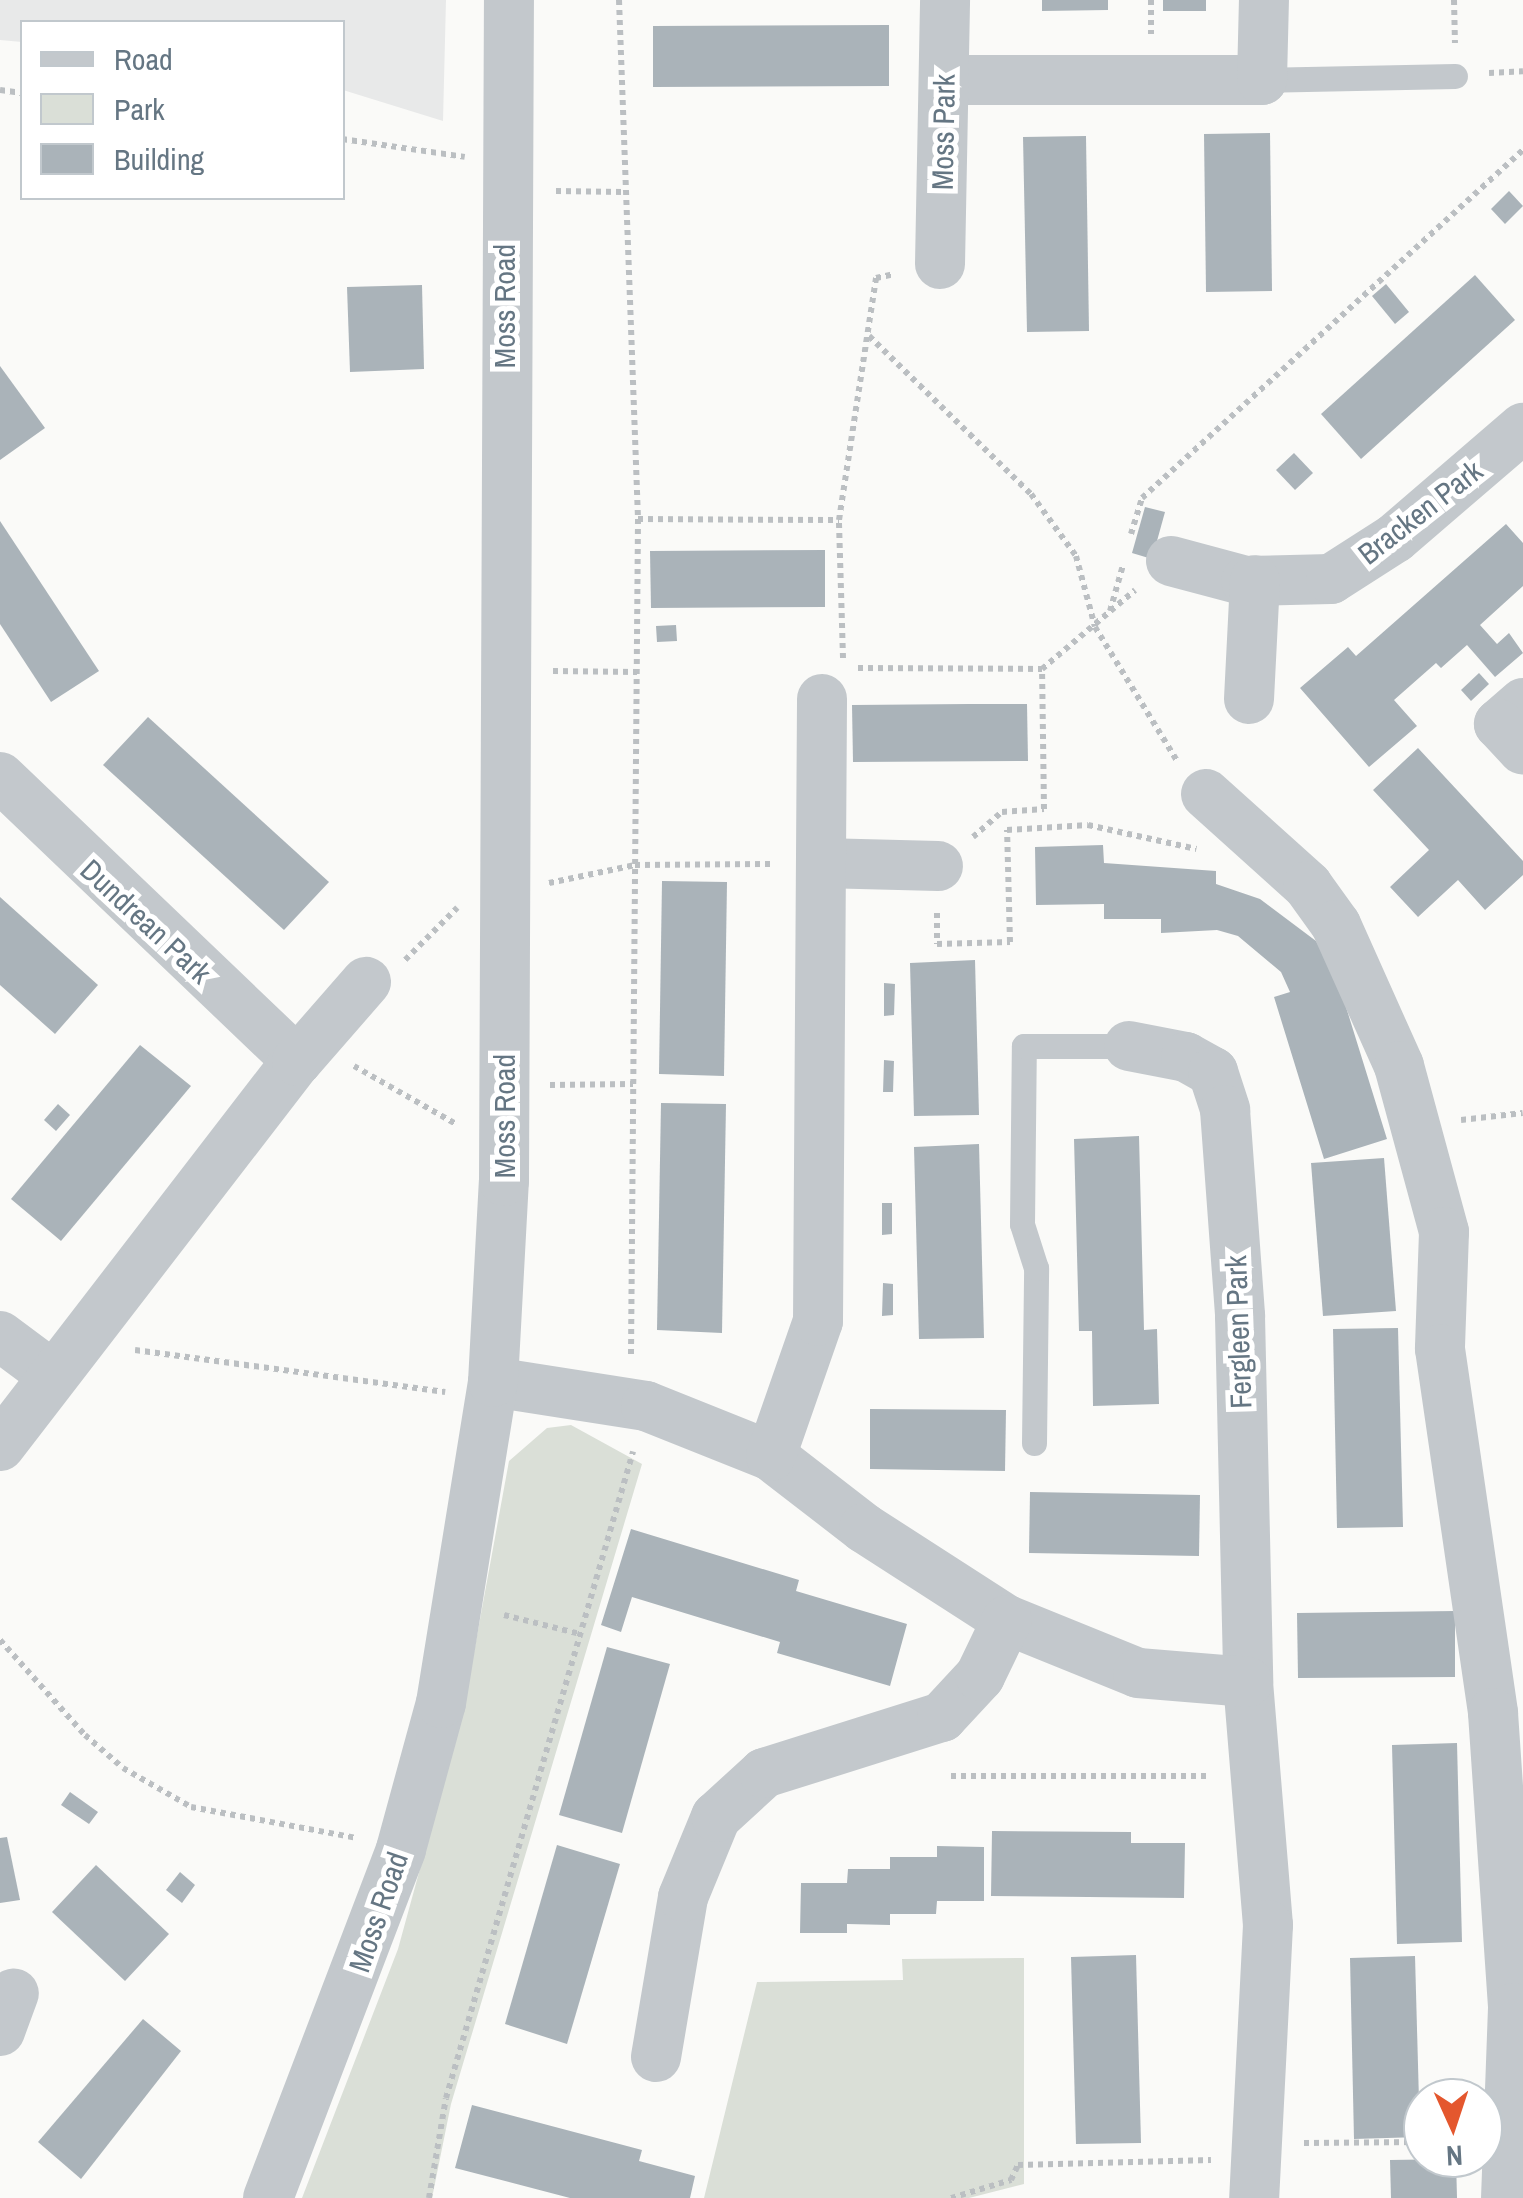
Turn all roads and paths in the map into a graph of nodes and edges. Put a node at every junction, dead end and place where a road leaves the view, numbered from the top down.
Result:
1 (509, 0) edge
2 (619, 0) edge
3 (945, 0) edge
4 (1264, 0) edge
5 (1455, 76) dead end
6 (945, 80) junction
7 (1262, 80) junction
8 (345, 140) edge
9 (1523, 150) edge
10 (506, 176) junction
11 (623, 192) junction
12 (940, 264) joint
13 (869, 336) junction
14 (1522, 432) edge
15 (638, 519) junction
16 (839, 520) junction
17 (1171, 560) joint
18 (1254, 580) junction
19 (1110, 612) junction
20 (1095, 627) junction
21 (1042, 669) junction
22 (504, 670) junction
23 (637, 672) junction
24 (822, 699) dead end
25 (1249, 699) dead end
26 (1523, 703) edge
27 (1523, 750) edge
28 (0, 777) edge
29 (1218, 804) junction
30 (821, 862) junction
31 (635, 866) junction
32 (938, 866) junction
33 (505, 892) junction
34 (366, 982) joint
35 (1130, 1046) joint
36 (308, 1049) junction
37 (633, 1084) junction
38 (504, 1108) junction
39 (1523, 1113) edge
40 (1415, 1125) junction
41 (0, 1336) edge
42 (64, 1358) junction
43 (492, 1391) junction
44 (638, 1403) junction
45 (1034, 1443) dead end
46 (0, 1446) edge
47 (772, 1456) junction
48 (458, 1604) junction
49 (1007, 1620) junction
50 (580, 1634) junction
51 (0, 1640) edge
52 (1248, 1682) junction
53 (951, 1776) dead end
54 (1256, 1777) junction
55 (401, 1849) junction
56 (656, 2057) dead end
57 (1403, 2145) edge
58 (1257, 2167) edge
59 (268, 2198) edge
60 (429, 2198) edge
61 (951, 2198) edge
62 (1506, 2198) edge

1 - 10 street, Moss Road
2 - 11 path
3 - 6 street, Moss Park
4 - 7 street
5 - 7 lane
6 - 7 street
6 - 12 street, Moss Park
8 - 10 path
9 - 19 path
10 - 11 path
10 - 22 street, Moss Road
11 - 15 path
12 - 13 path
13 - 16 path
13 - 20 path
14 - 18 street, Bracken Park
15 - 16 path
15 - 23 path
16 - 21 path
17 - 18 street, Bracken Park
17 - 19 path
18 - 25 street
19 - 20 path
20 - 21 path
20 - 29 path
21 - 32 path
22 - 23 path
22 - 33 street, Moss Road
23 - 31 path
24 - 30 street
26 - 27 street
28 - 36 street, Dundrean Park
29 - 32 path
29 - 40 street
30 - 31 path
30 - 32 street
30 - 47 street
31 - 33 path
31 - 37 path
33 - 34 path
33 - 38 street, Moss Road
34 - 36 street
35 - 45 lane
35 - 52 street, Fergleen Park
36 - 38 path
36 - 42 street
37 - 38 path
37 - 44 path
38 - 43 street, Moss Road
39 - 40 path
40 - 62 street
41 - 42 street
42 - 43 path
42 - 46 street
43 - 44 street
43 - 48 street, Moss Road
44 - 47 street
44 - 50 path
47 - 49 street
48 - 50 path
48 - 55 street, Moss Road
49 - 52 street
49 - 56 street
50 - 60 path
51 - 55 path
52 - 54 street, Fergleen Park
53 - 54 path
54 - 58 street, Fergleen Park
55 - 59 street, Moss Road
57 - 58 path
58 - 61 path

